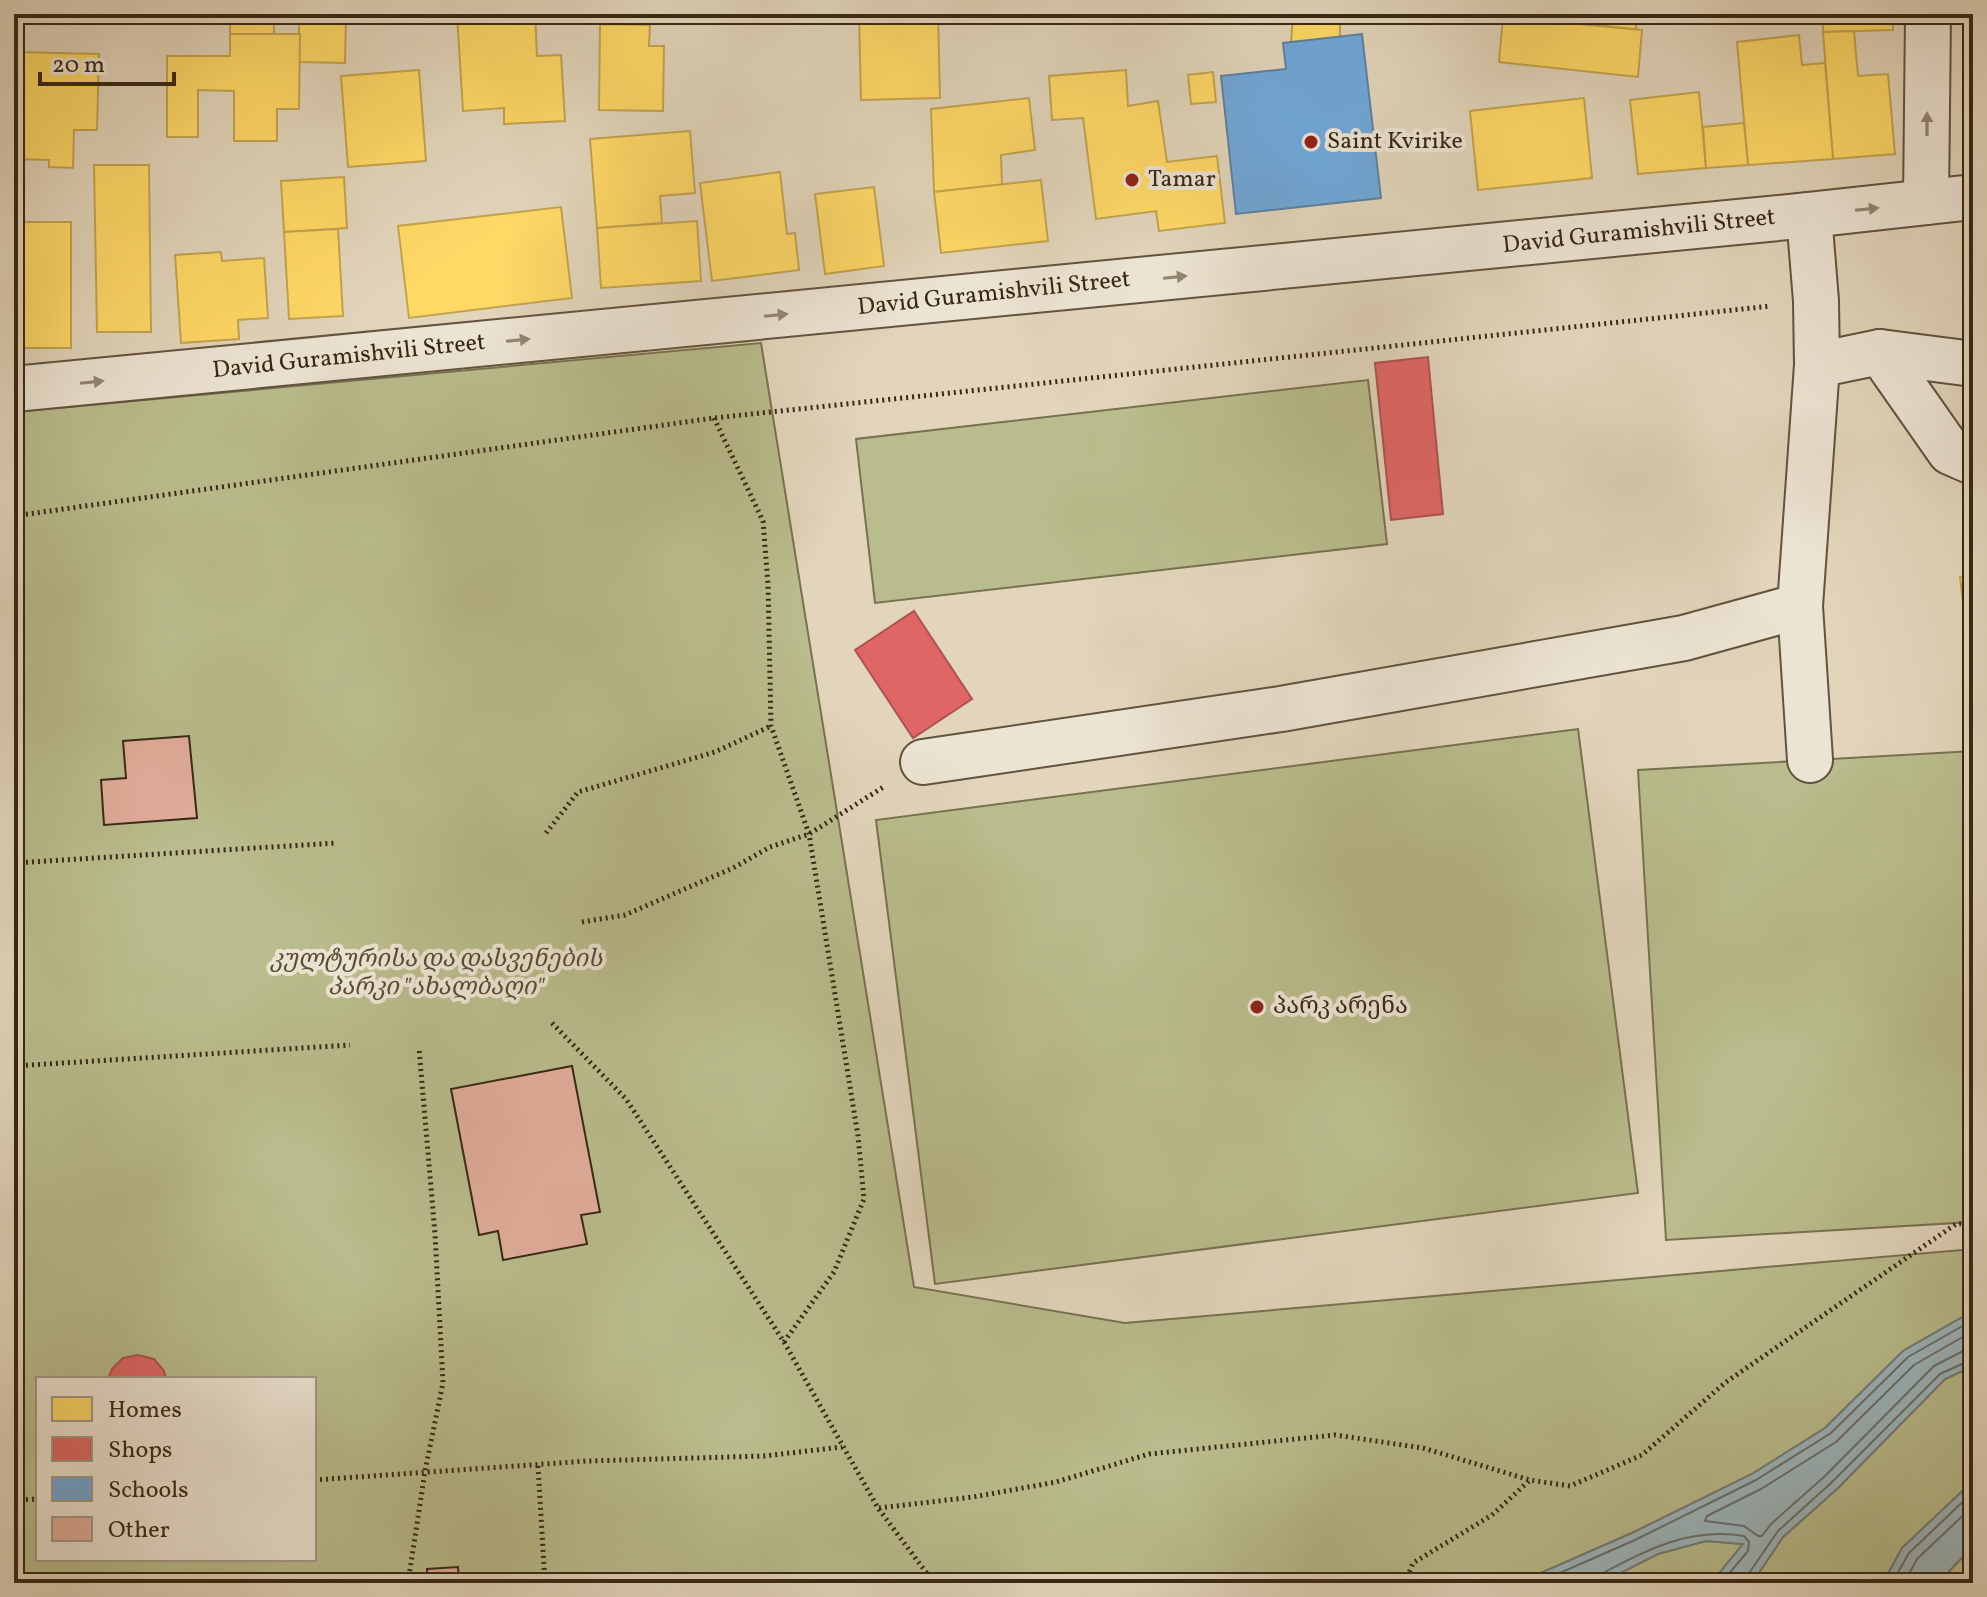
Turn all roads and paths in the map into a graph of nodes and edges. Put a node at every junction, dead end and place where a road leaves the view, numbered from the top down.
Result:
1 (1928, 14) edge
2 (1973, 197) edge
3 (1926, 202) junction
4 (1809, 215) junction
5 (1816, 301) junction
6 (1880, 352) junction
7 (1973, 364) edge
8 (1817, 365) junction
9 (14, 389) edge
10 (714, 418) junction
11 (1973, 462) edge
12 (14, 516) edge
13 (1800, 606) junction
14 (771, 726) junction
15 (1810, 760) dead end
16 (923, 762) joint
17 (546, 833) dead end
18 (809, 834) junction
19 (336, 843) dead end
20 (14, 863) edge
21 (582, 922) dead end
22 (552, 1023) dead end
23 (350, 1045) dead end
24 (419, 1048) dead end
25 (14, 1066) edge
26 (1973, 1223) edge
27 (784, 1342) junction
28 (842, 1447) junction
29 (538, 1466) junction
30 (425, 1471) junction
31 (316, 1480) edge
32 (1530, 1480) junction
33 (36, 1499) edge
34 (14, 1500) edge
35 (878, 1508) junction
36 (408, 1583) edge
37 (545, 1583) edge
38 (934, 1583) edge
39 (1405, 1583) edge

3 -> 1 street
2 - 3 street, David Guramishvili Street
4 -> 3 street, David Guramishvili Street
4 - 5 street
9 -> 4 street, David Guramishvili Street
5 - 8 street
5 - 10 path
6 - 7 street
6 - 8 street
6 - 11 street
8 - 13 street
10 - 12 path
10 - 14 path
13 - 15 street
13 - 16 street
14 - 17 path
14 - 18 path
16 - 18 path
18 - 21 path
18 - 27 path
19 - 20 path
22 - 27 path
23 - 25 path
24 - 30 path
26 - 32 path
27 - 28 path
28 - 29 path
28 - 35 path
29 - 30 path
29 - 37 path
30 - 31 path
30 - 36 path
32 - 35 path
32 - 39 path
33 - 34 path
35 - 38 path

